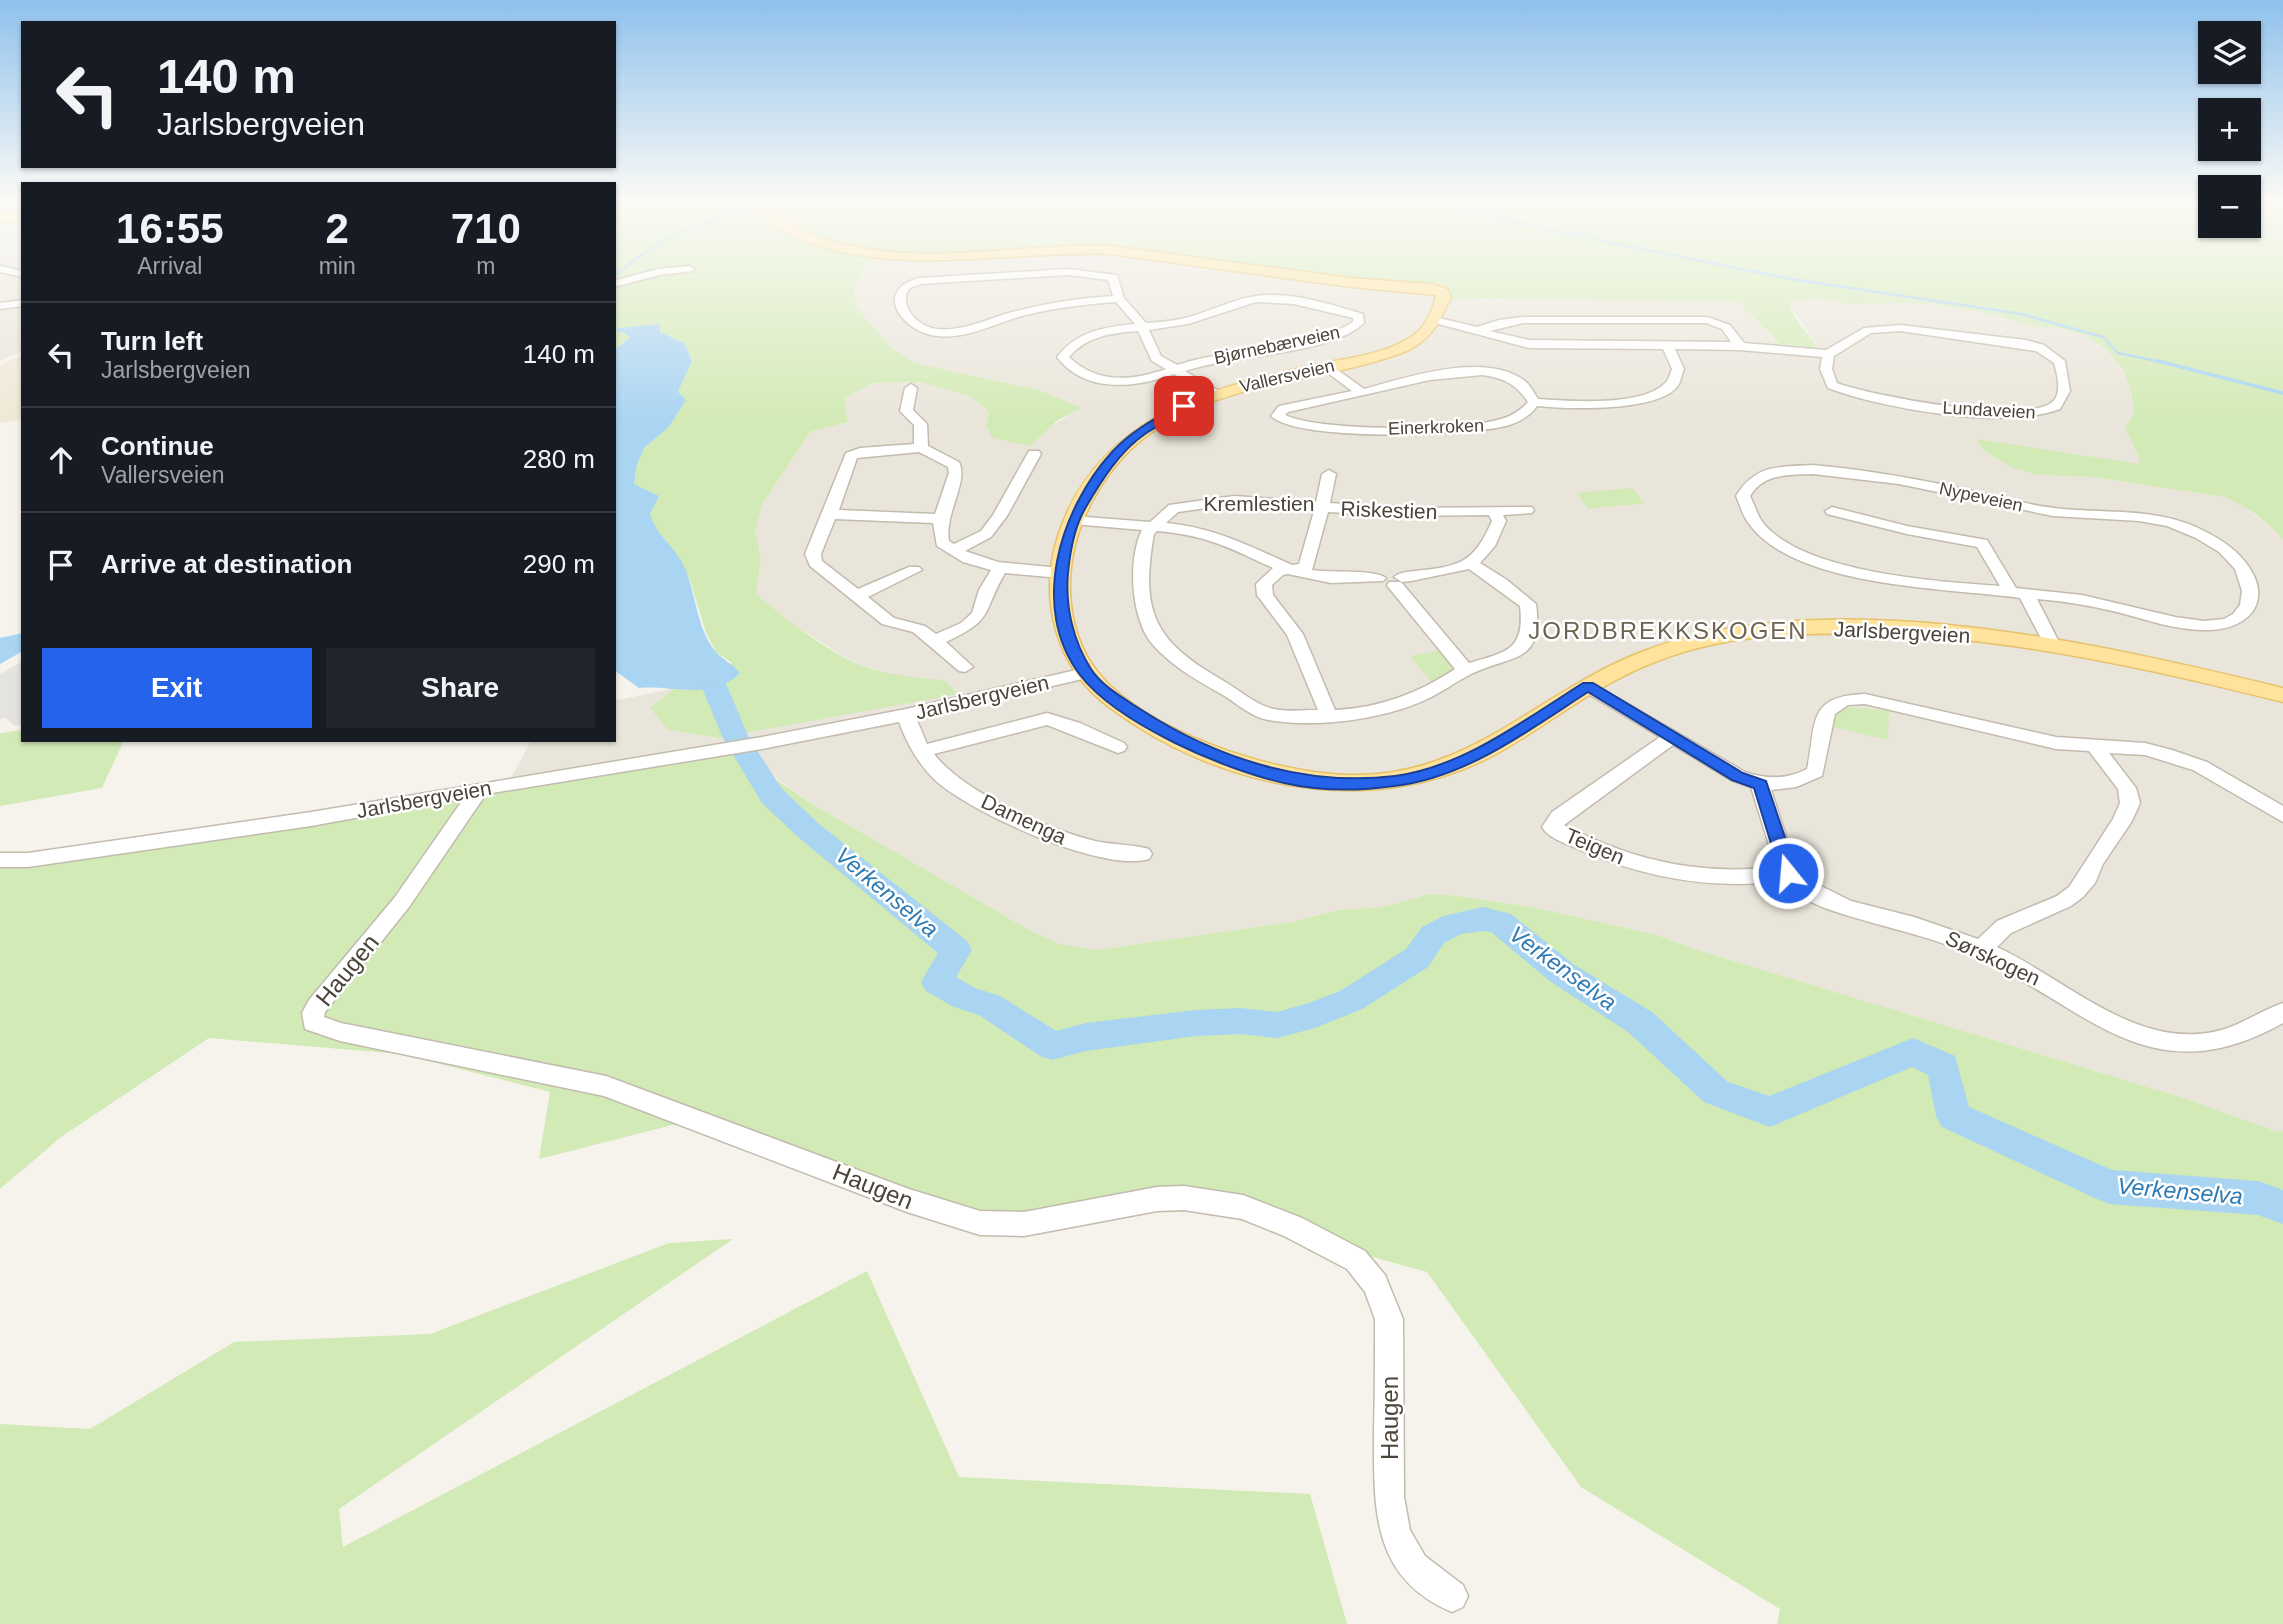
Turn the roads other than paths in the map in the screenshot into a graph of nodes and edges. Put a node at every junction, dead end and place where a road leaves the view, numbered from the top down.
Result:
1 (651, 274) edge
2 (1038, 274) edge
3 (1084, 274) edge
4 (1290, 274) edge
5 (616, 283) edge
6 (1119, 299) junction
7 (21, 303) edge
8 (0, 306) edge
9 (1437, 313) junction
10 (1142, 328) junction
11 (1481, 330) junction
12 (1740, 346) junction
13 (1668, 347) junction
14 (1828, 354) junction
15 (1328, 367) junction
16 (1175, 370) junction
17 (911, 388) dead end
18 (1362, 393) junction
19 (1215, 394) junction
20 (1534, 402) junction
21 (921, 448) junction
22 (1034, 454) dead end
23 (1329, 474) dead end
24 (1322, 507) junction
25 (1527, 510) dead end
26 (1832, 511) dead end
27 (1495, 512) junction
28 (830, 514) junction
29 (941, 519) junction
30 (1073, 520) junction
31 (1153, 526) junction
32 (952, 551) junction
33 (1469, 563) junction
34 (1000, 567) junction
35 (914, 570) dead end
36 (1293, 571) junction
37 (1060, 573) junction
38 (1399, 581) junction
39 (2019, 593) junction
40 (857, 596) junction
41 (935, 641) junction
42 (2053, 646) junction
43 (965, 667) dead end
44 (1465, 670) junction
45 (1086, 673) junction
46 (1588, 686) junction
47 (2283, 695) edge
48 (906, 715) junction
49 (1329, 716) junction
50 (1673, 737) junction
51 (1118, 747) dead end
52 (2096, 748) junction
53 (923, 751) junction
54 (1760, 785) junction
55 (480, 789) junction
56 (2283, 815) edge
57 (1142, 854) dead end
58 (1, 861) edge
59 (1788, 873) junction
60 (1982, 948) junction
61 (2283, 1012) edge
62 (1452, 1596) dead end

1 - 5 street
2 - 6 street
3 - 6 street
4 - 9 main road
6 - 10 street
7 - 8 street
9 - 11 street
9 - 15 main road, Vallersveien
10 - 16 street
10 - 16 street
10 - 16 street, Bjørnebærveien
11 - 12 street
11 - 13 street
12 - 13 street
12 - 14 street
13 - 20 street
14 - 14 street, Lundaveien
15 - 18 street
15 - 19 main road, Vallersveien
16 - 19 street
17 - 21 street
18 - 20 street, Einerkroken
18 - 20 street, Einerkroken
19 - 30 main road, Vallersveien
21 - 28 street
21 - 29 street
22 - 32 street
23 - 24 street, Kremlestien
24 - 27 street, Riskestien
24 - 31 street, Kremlestien
24 - 36 street, Riskestien
25 - 27 street, Riskestien
26 - 39 street
27 - 33 street
28 - 29 street
28 - 40 street
29 - 32 street
30 - 31 street
30 - 37 main road, Vallersveien
31 - 36 street
31 - 49 street
32 - 34 street
33 - 38 street
33 - 44 street
34 - 37 street
34 - 41 street
35 - 40 street
36 - 38 street
36 - 49 street, Riskestien
37 - 45 main road, Vallersveien
38 - 44 street
39 - 39 street, Nypeveien
39 - 42 street
40 - 41 street
41 - 43 street
42 - 46 main road, Jarlsbergveien
42 - 47 main road, Jarlsbergveien
44 - 49 street
45 - 46 main road, Jarlsbergveien
45 - 48 street, Jarlsbergveien
46 - 50 street
48 - 53 street, Damenga
48 - 55 street, Jarlsbergveien
50 - 54 street
50 - 59 street, Teigen
51 - 53 street
52 - 54 street
52 - 56 street
52 - 60 street
53 - 57 street, Damenga
54 - 59 street
55 - 58 street, Jarlsbergveien
55 - 62 street, Haugen
59 - 60 street, Sørskogen
60 - 61 street, Sørskogen

